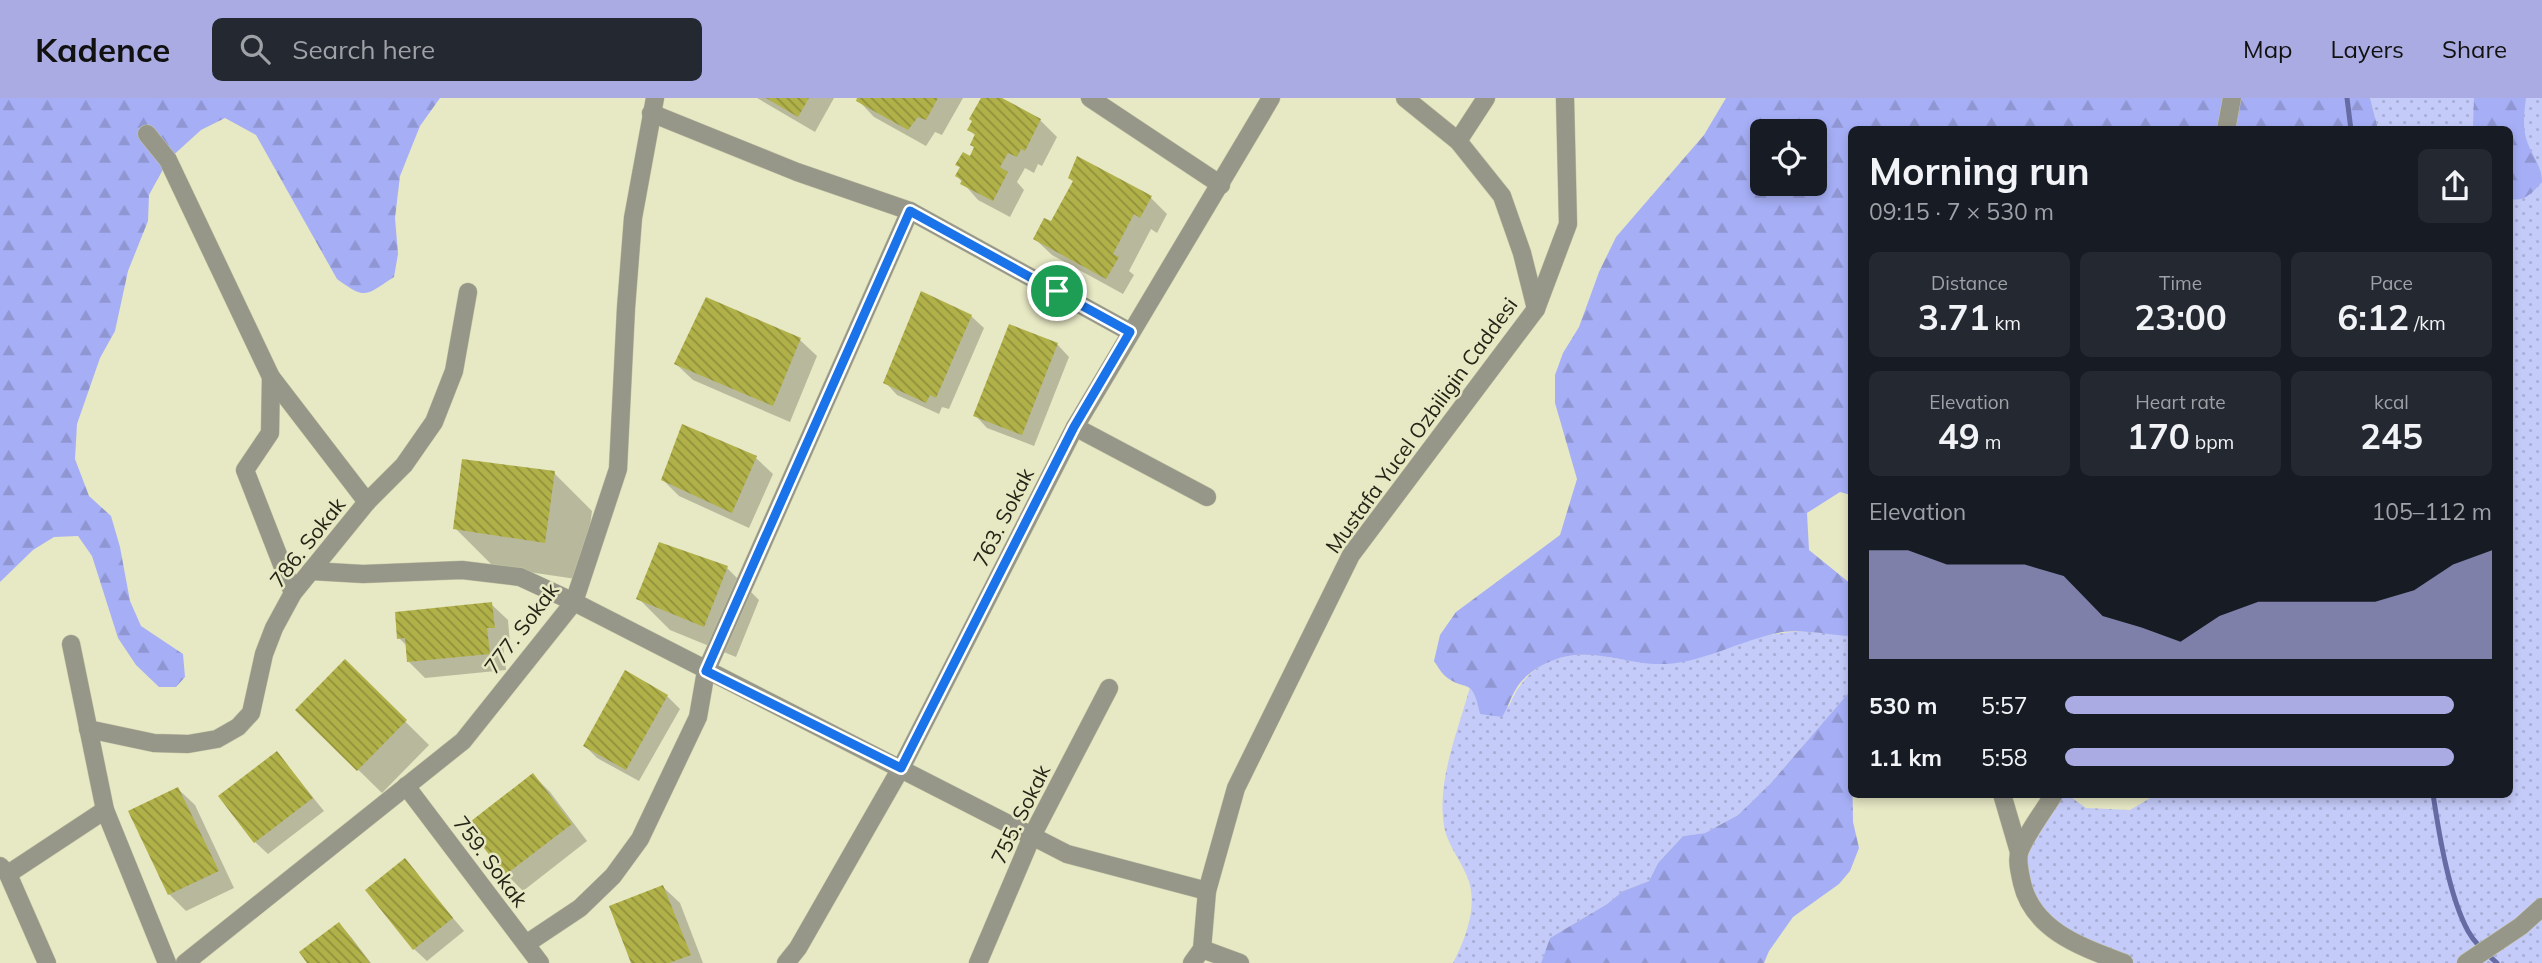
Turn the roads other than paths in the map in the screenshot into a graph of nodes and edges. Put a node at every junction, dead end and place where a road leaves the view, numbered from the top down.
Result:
1 (1090, 98) edge
2 (1271, 98) edge
3 (1405, 98) edge
4 (1486, 98) edge
5 (1565, 98) edge
6 (2231, 98) edge
7 (653, 105) edge
8 (2227, 126) edge
9 (147, 134) dead end
10 (1458, 141) junction
11 (1221, 185) junction
12 (910, 211) junction
13 (468, 292) dead end
14 (1536, 309) junction
15 (1130, 332) junction
16 (271, 377) junction
17 (1074, 427) junction
18 (1207, 497) dead end
19 (367, 502) junction
20 (311, 570) junction
21 (293, 593) junction
22 (573, 602) junction
23 (71, 644) dead end
24 (706, 671) junction
25 (1109, 688) dead end
26 (88, 729) junction
27 (901, 768) junction
28 (406, 786) junction
29 (2003, 798) edge
30 (2052, 798) edge
31 (105, 810) junction
32 (1032, 836) junction
33 (2019, 852) junction
34 (4, 870) edge
35 (1206, 891) junction
36 (2542, 907) edge
37 (526, 944) junction
38 (1200, 958) edge
39 (2470, 960) edge
40 (47, 963) edge
41 (167, 963) edge
42 (185, 963) edge
43 (540, 963) edge
44 (786, 963) edge
45 (978, 963) edge
46 (1240, 963) edge
47 (2124, 963) edge

1 - 11 street
2 - 11 street, 763. Sokak
3 - 10 street
4 - 10 street
5 - 14 street, Mustafa Yucel Ozbiligin Caddesi
6 - 8 street
7 - 12 street
7 - 22 street, 777. Sokak
9 - 16 street
10 - 14 street
11 - 15 street, 763. Sokak
12 - 15 street
12 - 24 street
13 - 19 street, 786. Sokak
14 - 35 street, Mustafa Yucel Ozbiligin Caddesi
15 - 17 street, 763. Sokak
16 - 19 street
16 - 21 street
17 - 18 street
17 - 27 street, 763. Sokak
19 - 20 street, 786. Sokak
20 - 21 street, 786. Sokak
20 - 22 street
21 - 26 street, 786. Sokak
22 - 24 street
22 - 28 street, 777. Sokak
23 - 26 street
24 - 27 street
24 - 37 street
25 - 32 street, 755. Sokak
26 - 31 street
27 - 32 street
27 - 44 street, 763. Sokak
28 - 37 street, 759. Sokak
28 - 42 street, 777. Sokak
29 - 33 street
30 - 33 street
31 - 34 street
31 - 41 street
32 - 35 street
32 - 45 street, 755. Sokak
33 - 47 street
34 - 40 street
35 - 38 street, Mustafa Yucel Ozbiligin Caddesi
36 - 39 street
37 - 43 street, 759. Sokak
38 - 46 street

